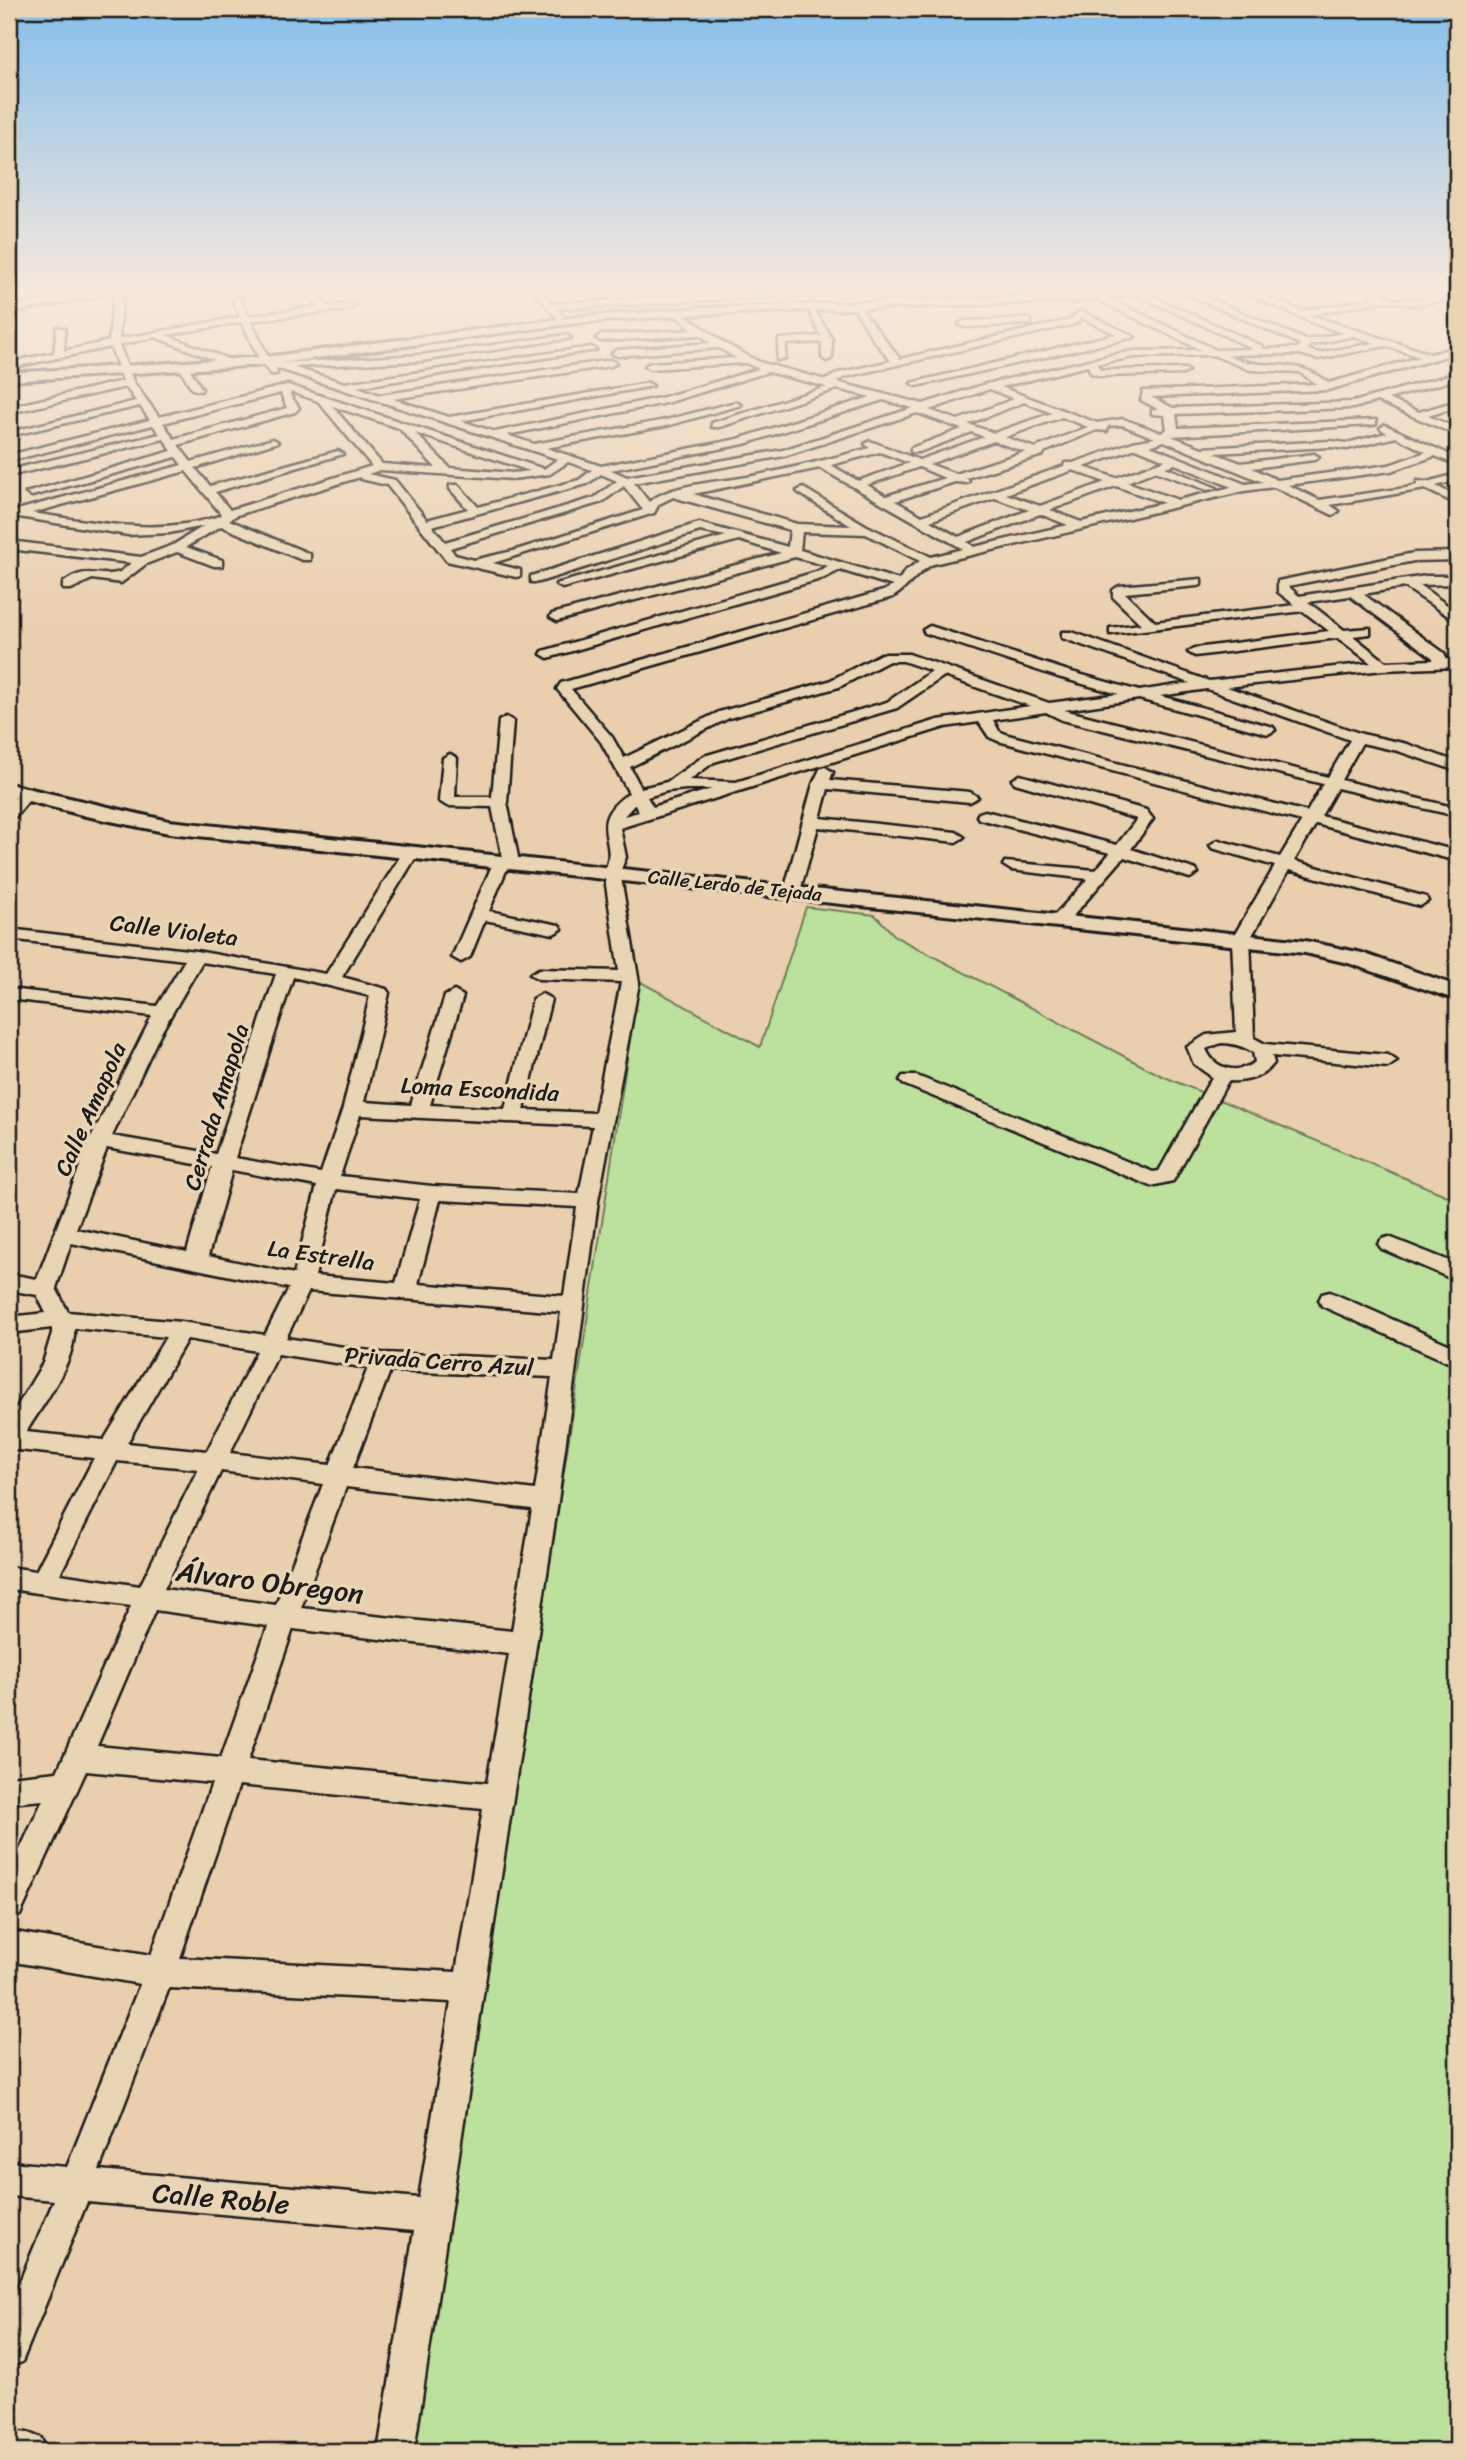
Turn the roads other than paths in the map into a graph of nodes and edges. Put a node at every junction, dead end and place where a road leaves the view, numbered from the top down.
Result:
1 (144, 402) edge
2 (35, 403) edge
3 (141, 403) edge
4 (230, 403) edge
5 (290, 403) edge
6 (324, 403) edge
7 (331, 403) edge
8 (367, 403) edge
9 (402, 403) edge
10 (437, 403) dead end
11 (549, 403) edge
12 (652, 403) edge
13 (671, 403) edge
14 (743, 403) edge
15 (789, 403) edge
16 (865, 403) edge
17 (902, 403) edge
18 (941, 403) edge
19 (1013, 403) edge
20 (1034, 403) edge
21 (1154, 403) edge
22 (1253, 403) edge
23 (1360, 403) edge
24 (1389, 403) edge
25 (1457, 404) edge
26 (341, 406) junction
27 (1343, 406) junction
28 (408, 408) junction
29 (773, 408) junction
30 (923, 409) junction
31 (1257, 409) junction
32 (9, 410) edge
33 (1170, 411) junction
34 (1063, 413) junction
35 (1419, 415) junction
36 (694, 416) junction
37 (9, 417) edge
38 (447, 420) junction
39 (158, 421) junction
40 (808, 421) junction
41 (1123, 422) junction
42 (1372, 422) junction
43 (957, 424) junction
44 (716, 425) dead end
45 (402, 426) junction
46 (1098, 427) junction
47 (675, 429) junction
48 (971, 429) junction
49 (620, 431) junction
50 (14, 432) edge
51 (1457, 432) edge
52 (844, 434) junction
53 (1168, 434) junction
54 (1397, 434) junction
55 (493, 435) junction
56 (994, 437) junction
57 (630, 440) dead end
58 (748, 440) junction
59 (273, 442) dead end
60 (173, 443) junction
61 (454, 443) junction
62 (1137, 444) junction
63 (532, 447) junction
64 (881, 448) junction
65 (1352, 449) junction
66 (640, 450) dead end
67 (702, 450) junction
68 (1200, 451) junction
69 (1035, 452) junction
70 (1436, 452) junction
71 (31, 453) junction
72 (92, 454) junction
73 (338, 454) dead end
74 (777, 454) junction
75 (898, 456) junction
76 (1048, 457) dead end
77 (9, 458) edge
78 (567, 458) junction
79 (650, 459) junction
80 (1177, 459) junction
81 (1061, 462) dead end
82 (1457, 462) edge
83 (919, 463) junction
84 (46, 466) junction
85 (188, 466) junction
86 (824, 466) junction
87 (1239, 466) junction
88 (379, 467) junction
89 (1074, 467) junction
90 (1154, 467) junction
91 (1391, 468) junction
92 (121, 469) junction
93 (600, 469) junction
94 (447, 472) junction
95 (547, 472) junction
96 (671, 472) junction
97 (9, 473) edge
98 (839, 473) junction
99 (1403, 474) dead end
100 (356, 476) junction
101 (1457, 477) edge
102 (957, 479) junction
103 (1416, 480) dead end
104 (74, 482) junction
105 (583, 482) junction
106 (1116, 482) junction
107 (860, 484) junction
108 (1280, 484) junction
109 (630, 486) junction
110 (1428, 486) junction
111 (454, 487) dead end
112 (614, 487) junction
113 (1244, 488) junction
114 (208, 490) junction
115 (803, 491) dead end
116 (32, 493) dead end
117 (1224, 493) junction
118 (674, 494) junction
119 (997, 495) junction
120 (887, 500) junction
121 (1457, 501) edge
122 (1320, 503) junction
123 (1178, 504) junction
124 (475, 511) junction
125 (650, 511) junction
126 (1042, 511) junction
127 (1333, 511) dead end
128 (13, 515) edge
129 (223, 517) junction
130 (458, 518) junction
131 (922, 520) junction
132 (424, 526) junction
133 (1082, 527) junction
134 (796, 528) junction
135 (862, 528) junction
136 (495, 533) junction
137 (739, 537) junction
138 (958, 541) junction
139 (9, 545) edge
140 (177, 548) junction
141 (442, 548) junction
142 (973, 550) junction
143 (794, 553) junction
144 (1457, 556) edge
145 (306, 557) dead end
146 (142, 561) junction
147 (929, 561) junction
148 (218, 563) dead end
149 (474, 564) junction
150 (836, 567) junction
151 (516, 573) dead end
152 (535, 579) dead end
153 (1457, 580) edge
154 (1197, 582) dead end
155 (1408, 583) junction
156 (903, 585) junction
157 (67, 586) dead end
158 (545, 588) dead end
159 (1353, 592) junction
160 (1303, 603) junction
161 (557, 617) dead end
162 (1457, 618) edge
163 (1151, 626) junction
164 (930, 630) dead end
165 (1115, 631) dead end
166 (1364, 631) dead end
167 (1343, 634) junction
168 (1068, 635) dead end
169 (1195, 652) dead end
170 (548, 654) dead end
171 (1441, 663) junction
172 (1457, 663) edge
173 (1383, 666) junction
174 (943, 670) junction
175 (1207, 685) junction
176 (1135, 694) junction
177 (1046, 707) junction
178 (983, 716) junction
179 (506, 721) dead end
180 (1268, 730) dead end
181 (1358, 738) junction
182 (697, 745) junction
183 (450, 758) dead end
184 (828, 760) junction
185 (620, 766) junction
186 (1457, 767) edge
187 (1020, 780) dead end
188 (1330, 782) junction
189 (821, 784) junction
190 (671, 785) junction
191 (741, 787) junction
192 (18, 792) edge
193 (637, 795) junction
194 (970, 797) dead end
195 (499, 802) junction
196 (1454, 812) dead end
197 (648, 813) junction
198 (9, 814) edge
199 (985, 816) dead end
200 (1310, 817) junction
201 (811, 822) junction
202 (612, 825) junction
203 (956, 837) dead end
204 (1217, 845) dead end
205 (1121, 851) junction
206 (411, 852) junction
207 (1457, 856) edge
208 (507, 862) junction
209 (1283, 863) junction
210 (1011, 865) dead end
211 (612, 872) junction
212 (1189, 873) dead end
213 (1100, 874) junction
214 (792, 891) junction
215 (1420, 901) dead end
216 (480, 914) junction
217 (1060, 920) junction
218 (553, 929) dead end
219 (9, 934) edge
220 (1241, 939) junction
221 (196, 957) junction
222 (461, 957) dead end
223 (286, 970) junction
224 (539, 974) dead end
225 (629, 977) junction
226 (332, 979) junction
227 (1457, 993) edge
228 (9, 994) edge
229 (454, 996) dead end
230 (542, 999) dead end
231 (160, 1012) junction
232 (1253, 1044) junction
233 (1388, 1061) dead end
234 (1222, 1075) junction
235 (910, 1080) dead end
236 (353, 1108) junction
237 (419, 1110) junction
238 (513, 1114) junction
239 (604, 1120) junction
240 (100, 1140) junction
241 (223, 1162) junction
242 (328, 1181) junction
243 (432, 1194) junction
244 (589, 1201) junction
245 (63, 1234) junction
246 (1389, 1244) dead end
247 (196, 1259) junction
248 (1457, 1273) edge
249 (9, 1282) edge
250 (302, 1283) junction
251 (46, 1288) junction
252 (405, 1291) junction
253 (1331, 1300) dead end
254 (575, 1305) junction
255 (61, 1319) junction
256 (9, 1325) edge
257 (181, 1331) junction
258 (271, 1344) junction
259 (1457, 1359) edge
260 (382, 1362) junction
261 (566, 1369) junction
262 (9, 1440) edge
263 (110, 1451) junction
264 (214, 1461) junction
265 (338, 1476) junction
266 (546, 1501) junction
267 (9, 1578) edge
268 (43, 1584) junction
269 (147, 1598) junction
270 (284, 1617) junction
271 (524, 1644) junction
272 (78, 1757) junction
273 (230, 1772) junction
274 (62, 1785) junction
275 (9, 1790) edge
276 (500, 1797) junction
277 (9, 1905) edge
278 (9, 1945) edge
279 (160, 1972) junction
280 (470, 1988) junction
281 (9, 2179) edge
282 (78, 2185) junction
283 (433, 2216) junction
284 (9, 2349) edge
285 (9, 2449) edge
286 (28, 2451) edge
287 (396, 2451) edge

1 - 39 street
2 - 32 street
3 - 50 street
4 - 39 street
5 - 60 street
6 - 88 street
7 - 26 street
8 - 26 street
9 - 28 street
10 - 28 street
11 - 38 street
12 - 55 street
13 - 36 street
14 - 36 street
15 - 29 street
16 - 40 street
17 - 30 street
18 - 30 street
19 - 43 street
20 - 34 street
21 - 33 street
22 - 31 street
23 - 27 street
24 - 35 street
25 - 35 street
26 - 45 street
27 - 31 street
27 - 42 street
28 - 38 street
29 - 40 street
29 - 44 street
30 - 43 street
30 - 52 street
31 - 33 street
33 - 41 street
33 - 53 street
34 - 46 street
34 - 56 street
35 - 51 street
36 - 47 street
37 - 50 street
38 - 55 street
39 - 60 street
39 - 71 street
40 - 52 street
40 - 58 street
41 - 46 street
41 - 53 street
42 - 53 street
42 - 54 street
43 - 48 street
45 - 61 street
45 - 94 street
46 - 62 street
46 - 69 street
47 - 49 street
47 - 67 street
48 - 56 street
48 - 75 street
49 - 57 street
49 - 63 street
50 - 71 street
52 - 64 street
52 - 74 street
53 - 62 street
53 - 68 street
54 - 65 street
54 - 70 street
55 - 61 street
55 - 63 street
56 - 69 street
56 - 83 street
58 - 67 street
58 - 74 street
59 - 85 street
60 - 72 street
60 - 85 street
60 - 92 street
61 - 95 street
62 - 80 street
62 - 89 street
63 - 78 street
64 - 75 street
64 - 86 street
65 - 68 street
65 - 87 street
65 - 91 street
66 - 79 street
67 - 79 street
68 - 87 street
69 - 76 street
69 - 102 street
70 - 82 street
70 - 91 street
71 - 77 street
72 - 84 street
72 - 92 street
73 - 114 street
74 - 96 street
75 - 83 street
75 - 98 street
78 - 93 street
78 - 95 street
79 - 93 street
79 - 96 street
80 - 90 street
80 - 113 street
81 - 89 street
83 - 102 street
83 - 107 street
84 - 97 street
84 - 104 street
85 - 114 street
85 - 128 street
86 - 98 street
86 - 118 street
87 - 108 street
88 - 94 street
88 - 100 street
89 - 106 street
89 - 119 street
90 - 106 street
90 - 117 street
91 - 99 street
91 - 108 street
92 - 104 street
93 - 105 street
93 - 109 street
94 - 95 street
95 - 105 street
96 - 109 street
98 - 107 street
100 - 129 street
100 - 132 street
101 - 110 street
102 - 119 street
102 - 120 street
103 - 110 street
104 - 116 street
105 - 112 street
105 - 124 street
106 - 123 street
106 - 126 street
107 - 120 street
108 - 113 street
108 - 122 street
109 - 112 street
109 - 118 street
109 - 125 street
110 - 121 street
110 - 122 street
111 - 124 street
112 - 136 street
113 - 117 street
114 - 129 street
115 - 135 street
117 - 123 street
118 - 125 street
118 - 134 street
119 - 126 street
119 - 131 street
120 - 131 street
122 - 127 street
123 - 133 street
124 - 130 street
125 - 149 street
126 - 133 street
126 - 138 street
128 - 129 street
129 - 140 street
129 - 145 street
130 - 132 street
130 - 136 street
131 - 138 street
132 - 141 street
133 - 142 street
134 - 135 street
134 - 143 street
135 - 147 street
136 - 141 street
137 - 143 street
137 - 152 street
137 - 158 street
138 - 142 street
139 - 146 street
140 - 146 street
140 - 148 street
141 - 149 street
142 - 147 street
143 - 150 street
143 - 161 street
144 - 160 street
146 - 157 street
147 - 156 street
149 - 151 street
150 - 156 street
150 - 170 street
153 - 155 street
154 - 163 street
155 - 159 street
155 - 162 street
156 - 185 street
159 - 160 street
159 - 171 street
160 - 163 street
160 - 167 street
163 - 165 street
164 - 176 street
166 - 167 street
167 - 169 street
167 - 173 street
168 - 175 street
171 - 172 street
171 - 173 street
173 - 175 street
174 - 177 street
174 - 182 street
174 - 182 street
175 - 176 street
175 - 181 street
176 - 177 street
176 - 180 street
177 - 178 street
177 - 188 street
178 - 184 street
178 - 200 street
179 - 195 street
181 - 186 street
181 - 188 street
182 - 185 street
182 - 190 street
183 - 195 street
184 - 189 street
184 - 191 street
185 - 193 street
187 - 205 street
188 - 196 street
188 - 200 street
189 - 194 street
189 - 201 street
190 - 191 street
190 - 193 street
191 - 197 street
192 - 198 street
192 - 206 main road, Calle Lerdo de Tejada
193 - 197 street
193 - 202 street
195 - 208 street
197 - 202 street
199 - 205 street
200 - 207 street
200 - 209 street
201 - 203 street
201 - 214 street
202 - 211 street
204 - 209 street
205 - 212 street
205 - 213 street
206 - 208 main road, Calle Lerdo de Tejada
206 - 226 street
208 - 211 main road, Calle Lerdo de Tejada
208 - 216 street
209 - 215 street
209 - 220 street
210 - 213 street
211 - 214 main road, Calle Lerdo de Tejada
211 - 225 street
213 - 217 street
214 - 217 main road, Calle Lerdo de Tejada
216 - 218 street
216 - 222 street
217 - 220 main road, Calle Lerdo de Tejada
219 - 221 street, Calle Violeta
220 - 227 main road, Calle Lerdo de Tejada
220 - 232 street
221 - 223 street, Calle Violeta
221 - 231 street, Calle Amapola
223 - 226 street, Calle Violeta
223 - 241 street, Cerrada Amapola
224 - 225 street
225 - 239 street
226 - 236 street, Calle Violeta
228 - 231 street
229 - 237 street
230 - 238 street
231 - 240 street, Calle Amapola
232 - 233 street
232 - 234 street
232 - 234 street
234 - 235 street
236 - 237 street, Loma Escondida
236 - 242 street
237 - 238 street, Loma Escondida
238 - 239 street, Loma Escondida
239 - 244 street
240 - 241 street
240 - 245 street, Calle Amapola
241 - 242 street
241 - 247 street, Cerrada Amapola
242 - 243 street
242 - 250 street
243 - 244 street
243 - 252 street
244 - 254 street
245 - 247 street, La Estrella
245 - 251 street, Calle Amapola
246 - 248 street
247 - 250 street, La Estrella
249 - 251 street
250 - 252 street, La Estrella
250 - 258 street
251 - 255 street
252 - 254 street, La Estrella
253 - 259 street
254 - 261 street
255 - 256 street, Privada Cerro Azul
255 - 257 street, Privada Cerro Azul
255 - 262 street
257 - 258 street, Privada Cerro Azul
257 - 263 street
258 - 260 street, Privada Cerro Azul
258 - 264 street
260 - 261 street, Privada Cerro Azul
260 - 265 street
261 - 266 street
262 - 263 street
263 - 264 street
263 - 268 street
264 - 265 street
264 - 269 street
265 - 266 street
265 - 270 street
266 - 271 street
267 - 268 street, Álvaro Obregon
268 - 269 street, Álvaro Obregon
269 - 270 street, Álvaro Obregon
269 - 272 street
270 - 271 street, Álvaro Obregon
270 - 273 street
271 - 276 street
272 - 273 street
272 - 274 street
273 - 276 street
273 - 279 street
274 - 275 street
274 - 277 street
276 - 280 street
278 - 279 street
279 - 280 street
279 - 282 street
280 - 283 street
281 - 282 street, Calle Roble
282 - 283 street, Calle Roble
282 - 284 street
283 - 287 street
285 - 286 street

